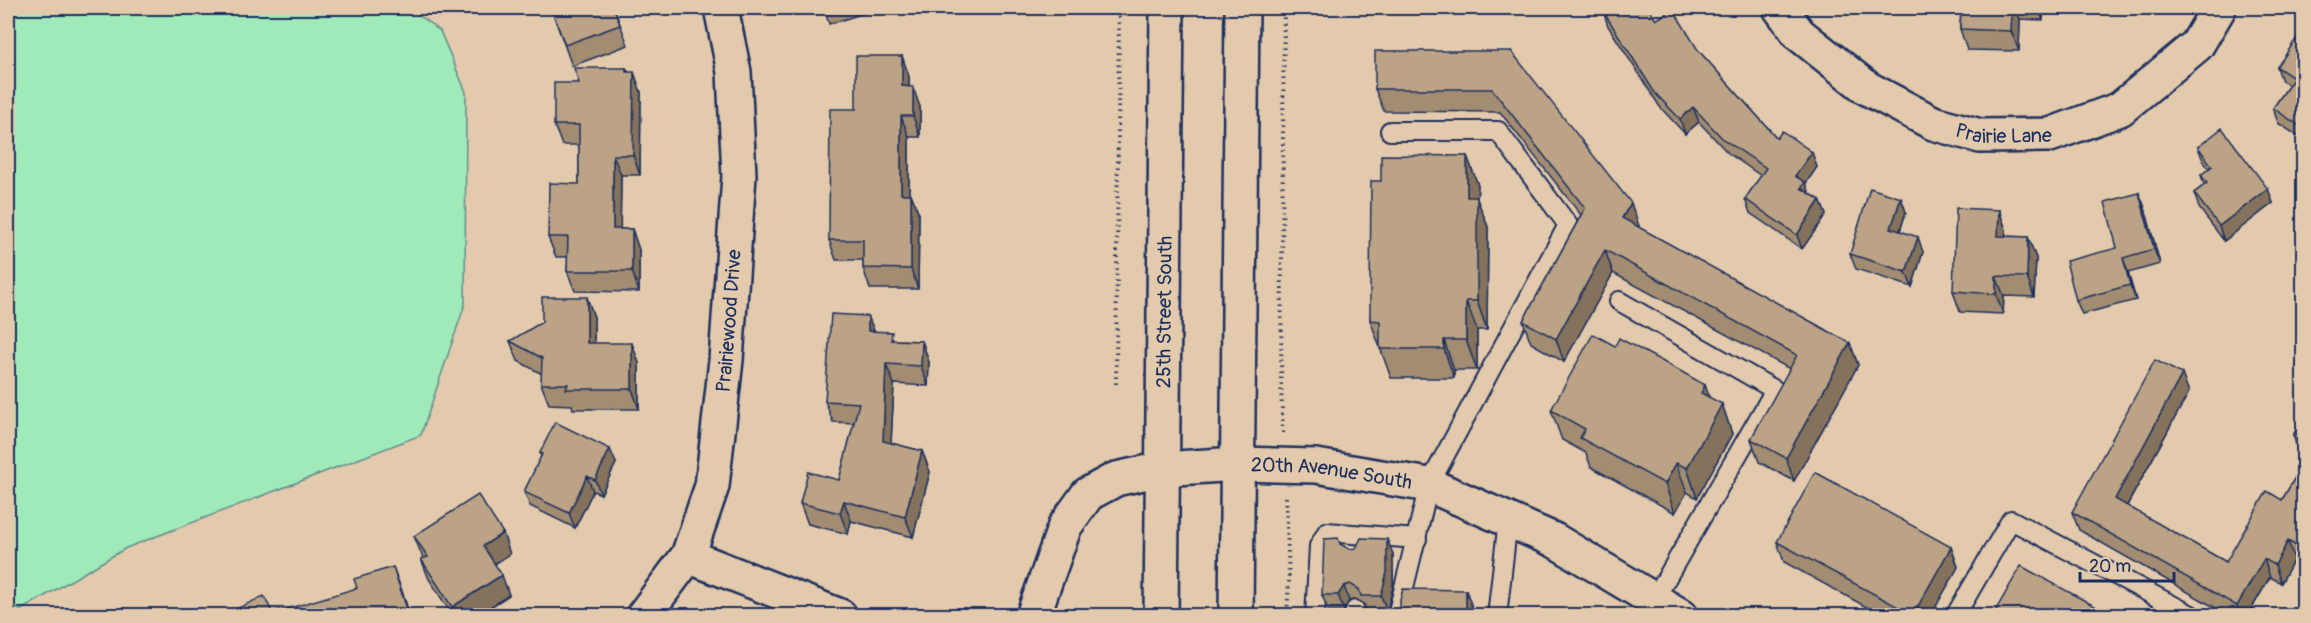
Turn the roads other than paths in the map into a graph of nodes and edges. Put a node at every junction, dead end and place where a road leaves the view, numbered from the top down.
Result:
1 (721, 8) edge
2 (1167, 8) edge
3 (1242, 8) edge
4 (1780, 8) edge
5 (2219, 8) edge
6 (1390, 131) dead end
7 (1619, 301) dead end
8 (1237, 464) junction
9 (1162, 469) junction
10 (1429, 485) junction
11 (1508, 520) junction
12 (1355, 533) junction
13 (1417, 539) junction
14 (1355, 553) edge
15 (688, 556) junction
16 (1667, 608) edge
17 (643, 615) edge
18 (840, 615) edge
19 (1033, 615) edge
20 (1161, 615) edge
21 (1236, 615) edge
22 (1315, 615) edge
23 (1397, 615) edge
24 (1497, 615) edge
25 (1955, 615) edge
26 (2193, 615) edge

1 - 15 street, Prairiewood Drive
2 - 9 street, 25th Street South
3 - 8 street
4 - 5 street, Prairie Lane
6 - 10 lane
7 - 16 lane
8 - 9 street, 20th Avenue South
8 - 10 street, 20th Avenue South
8 - 21 street
9 - 19 street, 20th Avenue South
9 - 20 street, 25th Street South
10 - 11 street, 20th Avenue South
10 - 13 lane
11 - 16 street, 20th Avenue South
11 - 24 lane
12 - 13 lane
12 - 14 lane
12 - 22 lane
13 - 23 lane
15 - 17 street, Prairiewood Drive
15 - 18 street
25 - 26 lane

